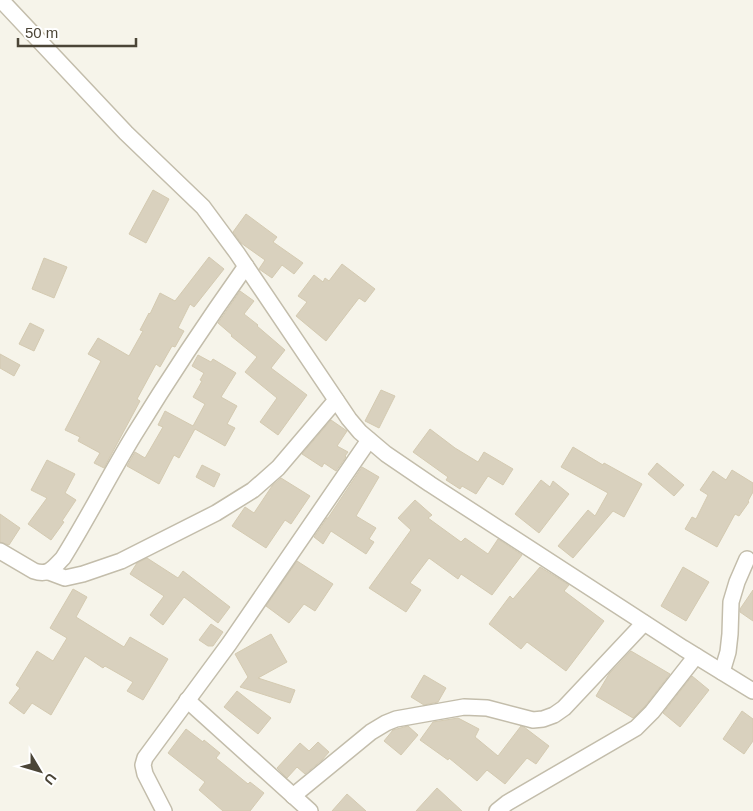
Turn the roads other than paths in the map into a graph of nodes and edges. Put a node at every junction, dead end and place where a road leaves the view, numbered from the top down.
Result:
1 (1, 0) edge
2 (246, 266) junction
3 (336, 400) junction
4 (369, 440) junction
5 (0, 551) edge
6 (748, 559) dead end
7 (49, 572) junction
8 (644, 623) junction
9 (696, 656) junction
10 (722, 672) junction
11 (753, 691) edge
12 (187, 700) junction
13 (293, 796) junction
14 (164, 811) edge
15 (310, 811) edge
16 (497, 811) edge

1 - 2 street
2 - 3 street
2 - 7 street
3 - 4 street
3 - 7 street
4 - 8 street
4 - 12 street
5 - 7 street
6 - 10 street
8 - 9 street
8 - 13 street
9 - 10 street
9 - 16 street
10 - 11 street
12 - 13 street
12 - 14 street
13 - 15 street

